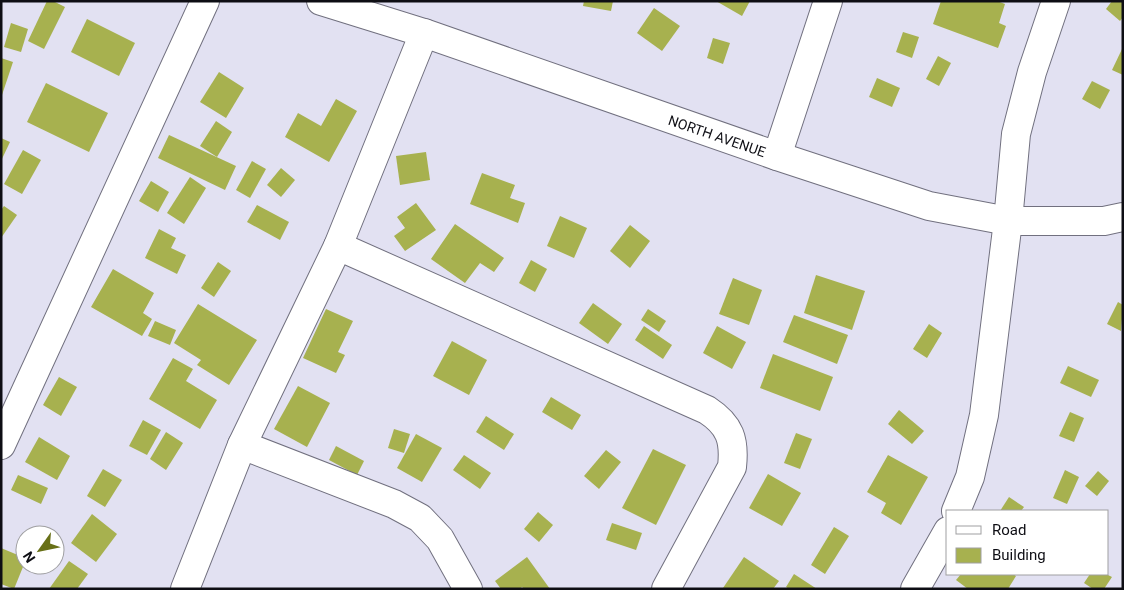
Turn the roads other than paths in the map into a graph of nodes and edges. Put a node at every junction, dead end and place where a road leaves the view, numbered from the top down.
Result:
1 (205, 1) edge
2 (828, 1) edge
3 (1056, 1) edge
4 (329, 2) edge
5 (424, 33) junction
6 (776, 156) junction
7 (1123, 217) edge
8 (1008, 222) junction
9 (338, 246) junction
10 (1, 445) edge
11 (242, 445) junction
12 (956, 510) edge
13 (946, 535) edge
14 (185, 589) edge
15 (468, 589) edge
16 (666, 589) edge
17 (915, 589) edge

1 - 10 street
2 - 6 street
3 - 8 street
4 - 5 street, NORTH AVENUE
5 - 6 street, NORTH AVENUE
5 - 9 street
6 - 8 street, NORTH AVENUE
7 - 8 street, NORTH AVENUE
8 - 12 street
9 - 11 street
9 - 16 street
11 - 14 street
11 - 15 street
13 - 17 street

